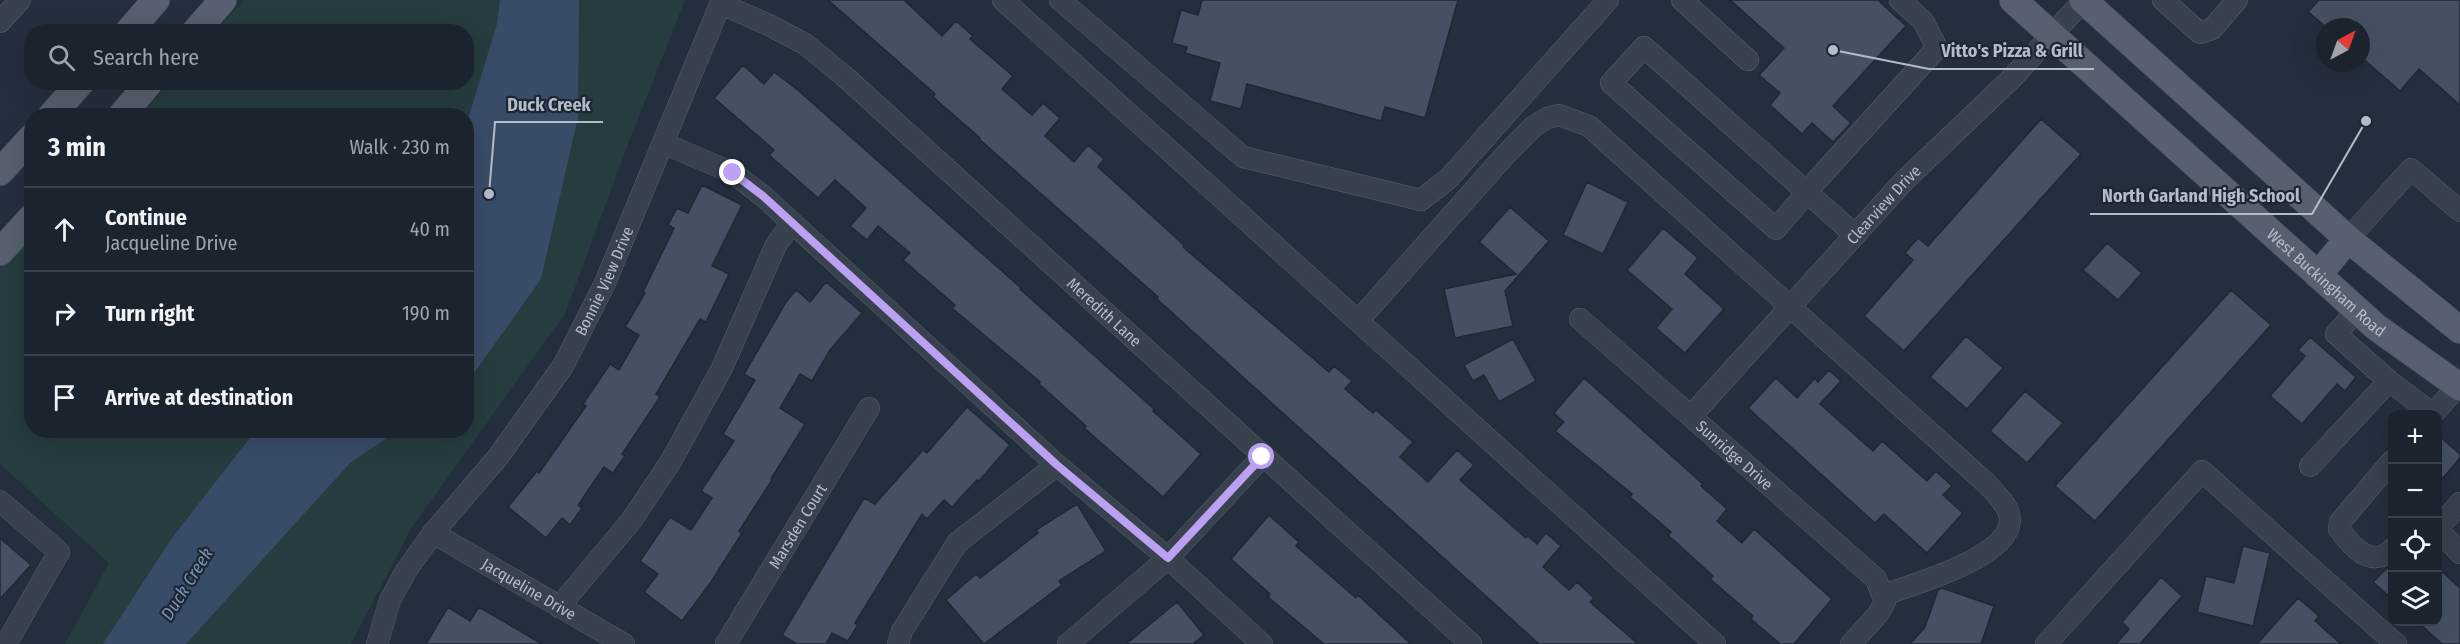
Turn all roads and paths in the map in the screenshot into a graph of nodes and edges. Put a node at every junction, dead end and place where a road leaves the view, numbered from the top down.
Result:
1 (20, 0) edge
2 (156, 0) edge
3 (223, 0) edge
4 (1002, 0) edge
5 (1060, 0) edge
6 (1608, 0) edge
7 (1682, 0) edge
8 (1900, 0) edge
9 (2013, 0) edge
10 (2084, 0) edge
11 (2165, 0) edge
12 (2237, 0) edge
13 (721, 2) edge
14 (0, 22) edge
15 (135, 24) edge
16 (202, 24) edge
17 (2051, 35) junction
18 (1748, 60) dead end
19 (74, 90) edge
20 (143, 90) edge
21 (58, 108) edge
22 (128, 108) edge
23 (663, 143) junction
24 (24, 146) edge
25 (0, 172) edge
26 (1807, 192) junction
27 (2460, 211) edge
28 (792, 223) junction
29 (24, 226) edge
30 (1855, 234) junction
31 (2348, 239) junction
32 (0, 252) edge
33 (2318, 275) junction
34 (1791, 306) junction
35 (2357, 310) junction
36 (1580, 319) dead end
37 (1358, 321) junction
38 (2460, 330) edge
39 (2389, 381) junction
40 (2459, 386) edge
41 (869, 408) dead end
42 (2428, 410) edge
43 (2437, 410) edge
44 (1691, 416) junction
45 (1262, 457) junction
46 (2389, 464) edge
47 (1057, 465) junction
48 (2310, 466) dead end
49 (0, 501) edge
50 (2460, 503) edge
51 (2442, 524) edge
52 (434, 533) junction
53 (2442, 533) edge
54 (2460, 552) edge
55 (2388, 553) edge
56 (1168, 558) junction
57 (1883, 595) junction
58 (558, 607) junction
59 (6, 644) edge
60 (377, 644) edge
61 (624, 644) edge
62 (726, 644) edge
63 (898, 644) edge
64 (1068, 644) edge
65 (1262, 644) edge
66 (1472, 644) edge
67 (1715, 644) edge
68 (1851, 644) edge
69 (2046, 644) edge
70 (2396, 644) edge

1 - 14 street
2 - 15 main road
3 - 16 main road
4 - 37 street
5 - 6 street
7 - 18 street
8 - 26 street
9 - 17 main road, West Buckingham Road
10 - 17 street, Clearview Drive
10 - 31 main road
11 - 12 street
13 - 23 street, Bonnie View Drive
13 - 45 street, Meredith Lane
17 - 30 street, Clearview Drive
17 - 33 main road, West Buckingham Road
19 - 21 main road
20 - 22 main road
23 - 28 street
23 - 52 street, Bonnie View Drive
24 - 25 main road
26 - 26 street
26 - 30 street
27 - 31 street
28 - 47 street
28 - 58 street
29 - 32 main road
30 - 34 street, Clearview Drive
31 - 33 main road
31 - 38 main road
33 - 35 main road, West Buckingham Road
34 - 37 street
34 - 44 street, Clearview Drive
34 - 57 street
35 - 39 street
35 - 40 main road, West Buckingham Road
36 - 44 street, Sunridge Drive
37 - 67 street
39 - 42 street
39 - 48 street
40 - 43 street
41 - 62 street, Marsden Court
44 - 57 street, Sunridge Drive
45 - 56 street
45 - 66 street, Meredith Lane
46 - 55 street
47 - 56 street
47 - 63 street
49 - 59 street
50 - 51 street
52 - 58 street, Jacqueline Drive
52 - 60 street, Bonnie View Drive
53 - 54 street
56 - 64 street
56 - 65 street
57 - 68 street
58 - 61 street, Jacqueline Drive
69 - 70 street

